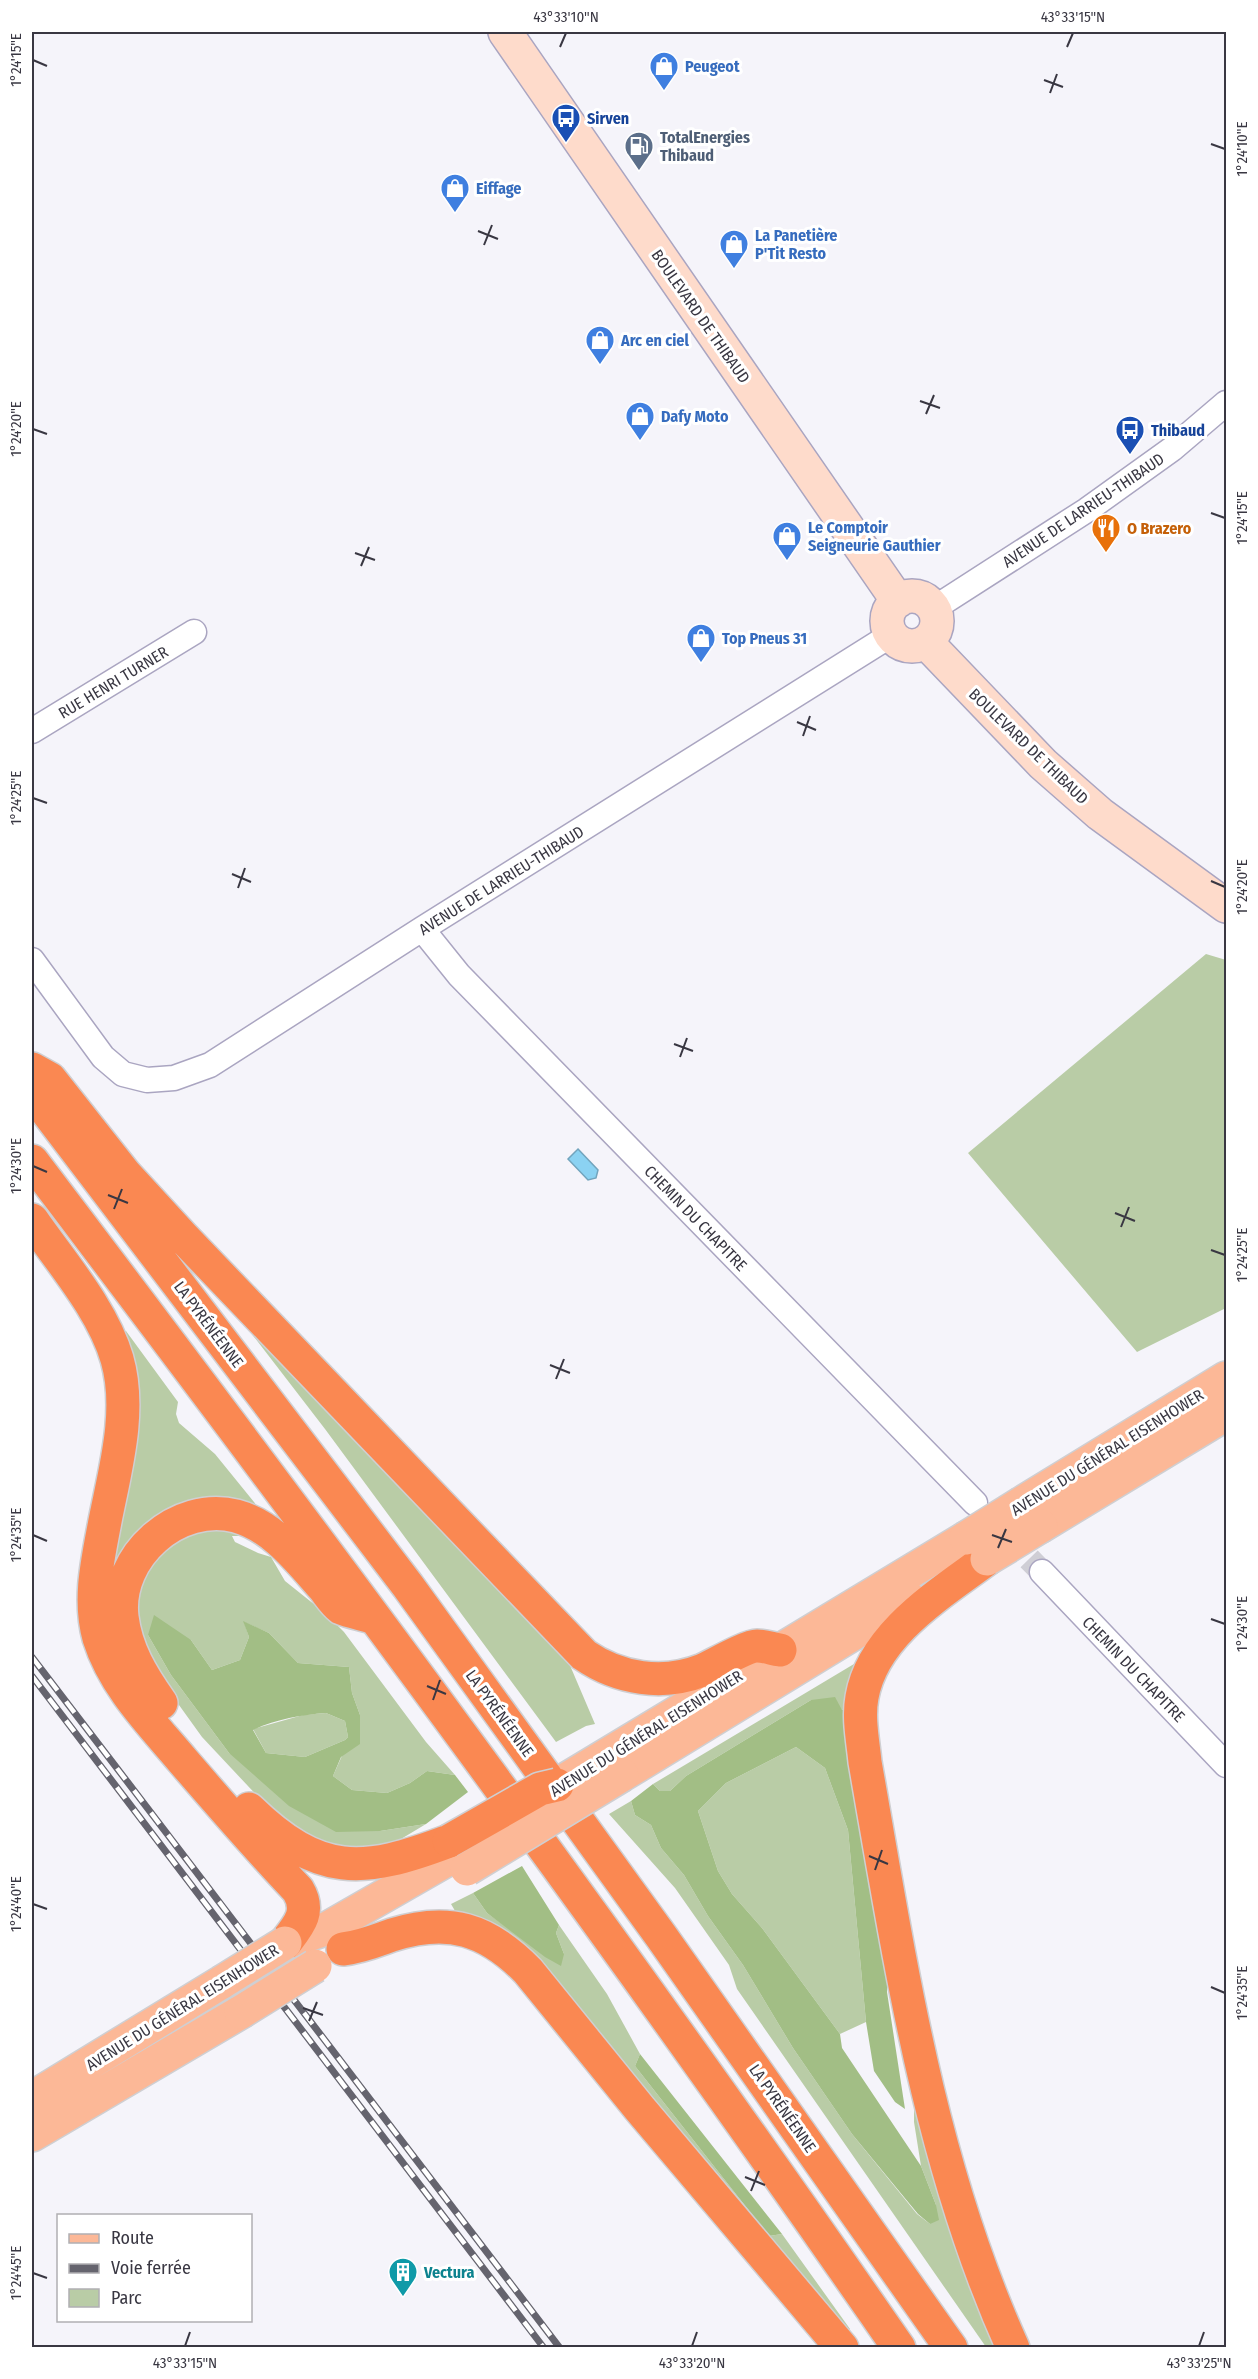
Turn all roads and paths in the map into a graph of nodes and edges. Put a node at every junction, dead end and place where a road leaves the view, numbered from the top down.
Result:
1 (505, 32) edge
2 (1227, 403) edge
3 (898, 601) junction
4 (933, 609) junction
5 (195, 632) dead end
6 (891, 635) junction
7 (926, 642) junction
8 (32, 731) edge
9 (1227, 906) edge
10 (422, 929) junction
11 (32, 960) edge
12 (32, 1069) edge
13 (32, 1092) edge
14 (32, 1161) edge
15 (32, 1220) edge
16 (1227, 1361) edge
17 (1219, 1395) edge
18 (975, 1503) dead end
19 (977, 1549) junction
20 (1042, 1572) tunnel mouth
21 (376, 1618) junction
22 (780, 1650) junction
23 (614, 1765) junction
24 (1227, 1765) edge
25 (557, 1785) joint
26 (458, 1855) junction
27 (285, 1943) junction
28 (343, 1949) junction
29 (32, 2098) edge
30 (32, 2135) edge
31 (842, 2348) edge
32 (899, 2348) edge
33 (951, 2348) edge
34 (1013, 2348) edge

1 - 3 street, BOULEVARD DE THIBAUD
2 - 4 street, AVENUE DE LARRIEU-THIBAUD
3 - 4 street
3 - 6 street
4 - 7 street
5 - 8 street, RUE HENRI TURNER
6 - 7 street
6 - 10 street, AVENUE DE LARRIEU-THIBAUD
7 - 9 street, BOULEVARD DE THIBAUD
10 - 11 street, AVENUE DE LARRIEU-THIBAUD
10 - 18 street, CHEMIN DU CHAPITRE
12 - 22 highway
13 - 33 highway, LA PYRÉNÉENNE
14 - 21 highway
15 - 27 highway
16 - 17 main road
17 - 19 main road, AVENUE DU GÉNÉRAL EISENHOWER, bridge
19 - 22 main road, AVENUE DU GÉNÉRAL EISENHOWER
19 - 23 main road, AVENUE DU GÉNÉRAL EISENHOWER
19 - 34 highway
20 - 24 street, CHEMIN DU CHAPITRE
21 - 26 highway
21 - 32 highway
22 - 23 main road, AVENUE DU GÉNÉRAL EISENHOWER
23 - 25 main road, AVENUE DU GÉNÉRAL EISENHOWER
23 - 26 main road, AVENUE DU GÉNÉRAL EISENHOWER, bridge
25 - 26 highway, bridge
26 - 27 main road, AVENUE DU GÉNÉRAL EISENHOWER
26 - 28 main road, AVENUE DU GÉNÉRAL EISENHOWER
27 - 29 main road, AVENUE DU GÉNÉRAL EISENHOWER, bridge
28 - 30 main road, AVENUE DU GÉNÉRAL EISENHOWER, bridge
28 - 31 highway

